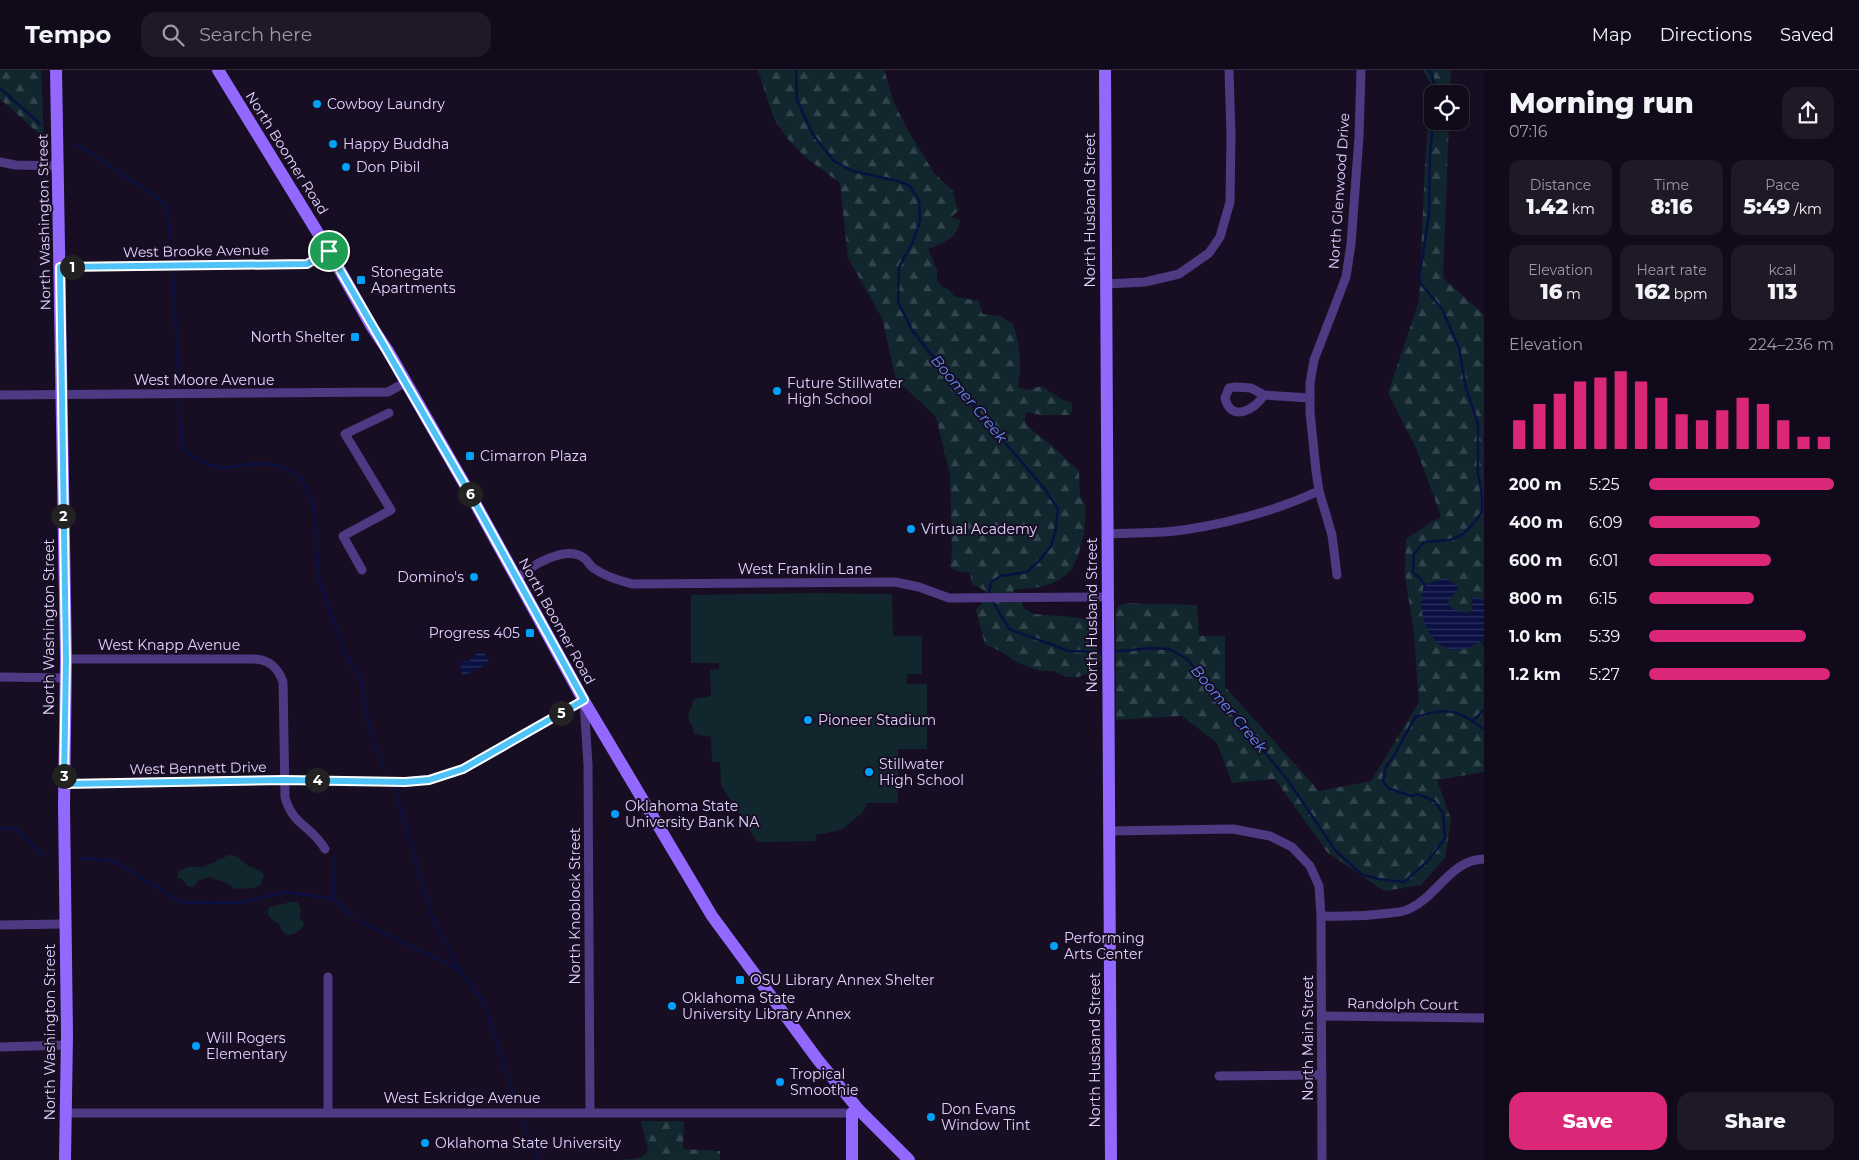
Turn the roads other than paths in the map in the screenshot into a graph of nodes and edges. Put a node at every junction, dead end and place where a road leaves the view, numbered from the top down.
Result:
1 (56, 70) edge
2 (62, 70) edge
3 (218, 70) edge
4 (1105, 70) edge
5 (1230, 70) edge
6 (1361, 70) edge
7 (58, 94) junction
8 (0, 162) edge
9 (59, 166) junction
10 (329, 251) junction
11 (60, 267) junction
12 (1105, 284) junction
13 (406, 382) junction
14 (0, 395) edge
15 (61, 395) junction
16 (1264, 395) dead end
17 (1310, 398) junction
18 (389, 413) dead end
19 (1319, 490) junction
20 (1107, 534) junction
21 (362, 570) dead end
22 (1337, 575) dead end
23 (517, 579) junction
24 (1107, 597) junction
25 (66, 659) junction
26 (0, 677) edge
27 (65, 678) junction
28 (584, 700) junction
29 (284, 780) junction
30 (64, 784) junction
31 (1109, 831) junction
32 (325, 849) dead end
33 (1484, 859) edge
34 (1321, 916) junction
35 (64, 924) junction
36 (0, 925) edge
37 (328, 977) dead end
38 (1322, 1016) junction
39 (1484, 1018) edge
40 (66, 1045) junction
41 (0, 1047) edge
42 (1322, 1075) junction
43 (1219, 1076) dead end
44 (328, 1112) junction
45 (590, 1112) junction
46 (855, 1112) junction
47 (65, 1113) junction
48 (65, 1160) edge
49 (852, 1160) edge
50 (909, 1160) edge
51 (1111, 1160) edge
52 (1322, 1160) edge

1 - 7 main road, North Washington Street
2 - 7 main road, North Washington Street
3 - 10 main road, North Boomer Road
4 - 12 main road, North Husband Street
5 - 12 street
6 - 17 street, North Glenwood Drive
7 - 9 main road, North Washington Street
8 - 9 street
9 - 11 main road, North Washington Street
10 - 11 street, West Brooke Avenue
10 - 13 main road, North Boomer Road
11 - 15 main road, North Washington Street
12 - 20 main road, North Husband Street
13 - 15 street, West Moore Avenue
13 - 23 main road, North Boomer Road
14 - 15 street, West Moore Avenue
15 - 25 main road, North Washington Street
16 - 17 street
17 - 19 street, North Glenwood Drive
18 - 21 street
19 - 20 street
19 - 22 street, North Glenwood Drive
20 - 24 main road, North Husband Street
23 - 24 street, West Franklin Lane
23 - 28 main road, North Boomer Road
24 - 31 main road, North Husband Street
25 - 27 main road, North Washington Street
25 - 29 street, West Knapp Avenue
26 - 27 street
27 - 30 main road, North Washington Street
28 - 29 street, West Bennett Drive
28 - 45 street, North Knoblock Street
28 - 46 main road, North Boomer Road
29 - 30 street, West Bennett Drive
29 - 32 street
30 - 35 main road, North Washington Street
31 - 34 street, North Main Street
31 - 51 main road, North Husband Street
33 - 34 street
34 - 38 street, North Main Street
35 - 36 street
35 - 40 main road, North Washington Street
37 - 44 street
38 - 39 street, Randolph Court
38 - 42 street, North Main Street
40 - 41 street
40 - 47 main road, North Washington Street
42 - 43 street
42 - 52 street, North Main Street
44 - 45 street, West Eskridge Avenue
44 - 47 street, West Eskridge Avenue
45 - 46 street, West Eskridge Avenue
46 - 49 main road
46 - 50 main road, North Boomer Road
47 - 48 main road, North Washington Street

